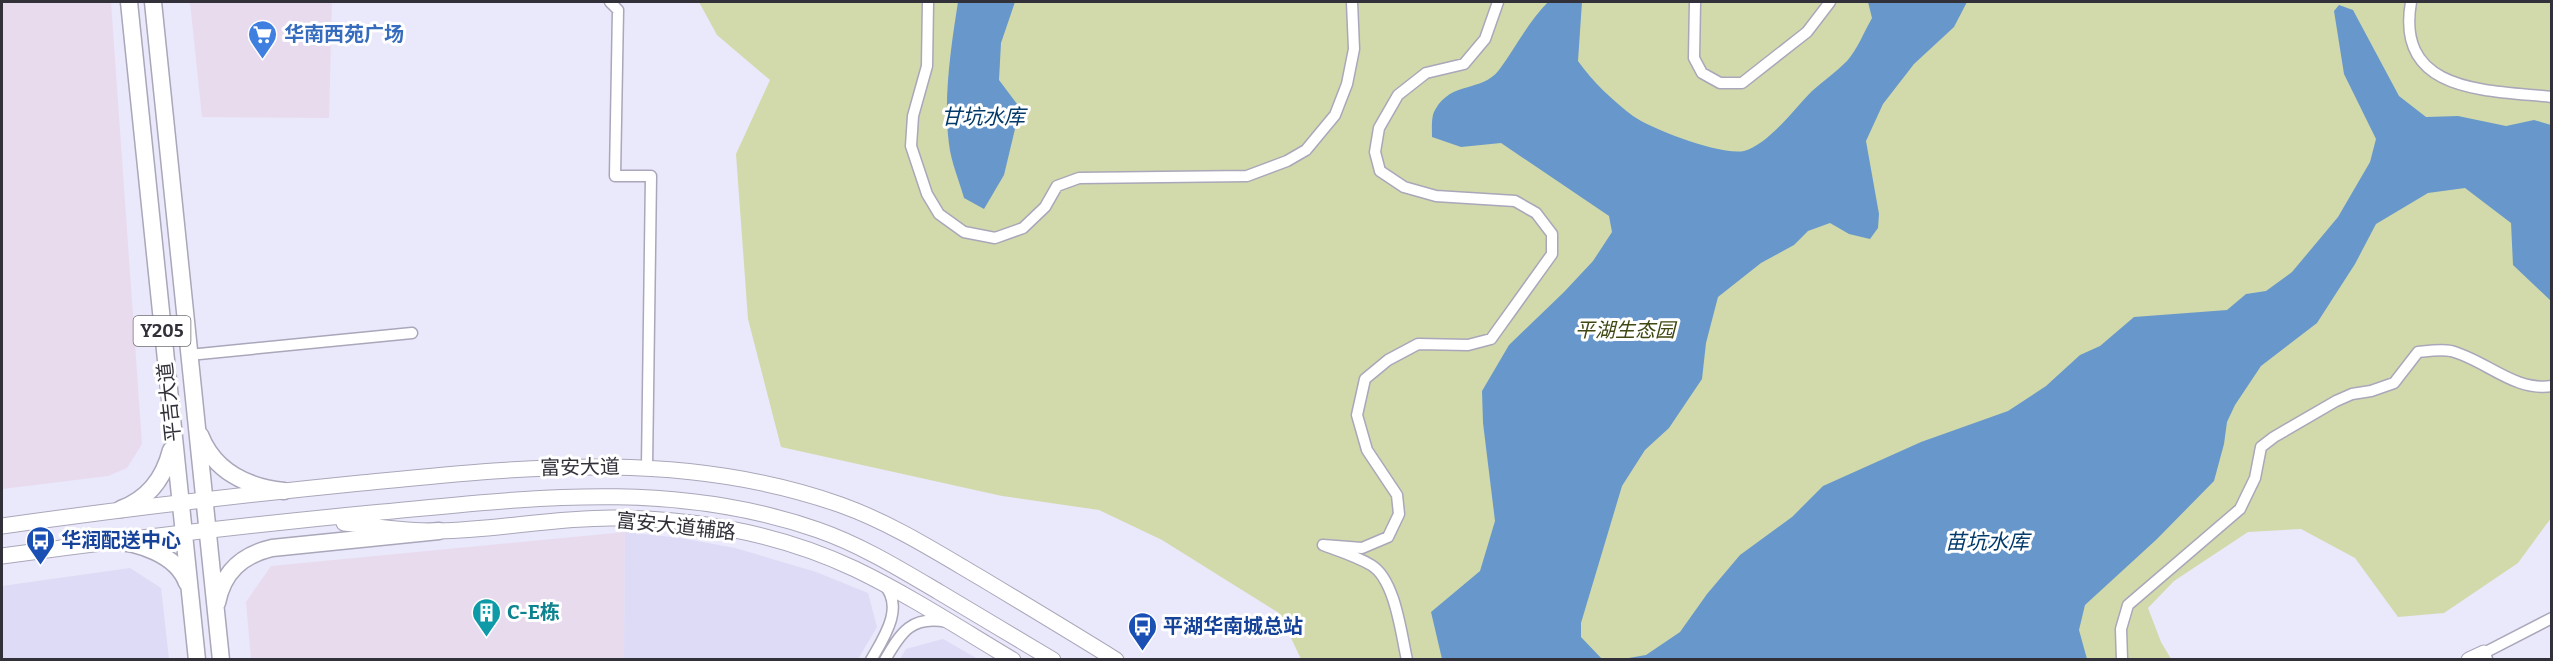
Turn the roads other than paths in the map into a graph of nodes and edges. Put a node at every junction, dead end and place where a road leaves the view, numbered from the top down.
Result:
1 (129, 2) edge
2 (153, 2) edge
3 (610, 2) edge
4 (928, 2) edge
5 (1352, 2) edge
6 (1498, 2) edge
7 (1695, 2) edge
8 (1830, 2) edge
9 (2411, 2) edge
10 (2552, 97) edge
11 (412, 333) dead end
12 (189, 356) junction
13 (2552, 386) edge
14 (195, 421) junction
15 (173, 440) junction
16 (647, 467) junction
17 (284, 491) junction
18 (203, 499) junction
19 (180, 502) junction
20 (121, 509) junction
21 (311, 519) junction
22 (2, 526) edge
23 (206, 530) junction
24 (440, 531) junction
25 (182, 532) junction
26 (110, 541) junction
27 (2, 556) edge
28 (881, 582) junction
29 (188, 587) junction
30 (955, 602) junction
31 (2552, 618) edge
32 (216, 619) junction
33 (951, 623) junction
34 (2485, 656) edge
35 (197, 660) edge
36 (221, 660) edge
37 (871, 660) edge
38 (885, 660) edge
39 (1013, 660) edge
40 (1022, 660) edge
41 (1053, 660) edge
42 (1116, 660) edge
43 (1407, 660) edge
44 (2122, 660) edge
45 (2469, 660) edge

1 - 15 main road, 平吉大道 / Y205
2 - 12 main road, 平吉大道 / Y205
3 - 16 street
4 - 5 street
6 - 43 street
7 - 8 street
9 - 10 street
11 - 12 street
12 - 14 main road, 平吉大道 / Y205
13 - 44 street
14 - 17 main road
14 - 18 main road, 平吉大道 / Y205
15 - 19 main road, 平吉大道 / Y205
15 - 20 main road
16 - 17 main road, 富安大道
16 - 42 main road, 富安大道
17 - 18 main road, 富安大道
18 - 19 main road, 富安大道
18 - 23 main road, 平吉大道 / Y205
19 - 20 main road, 富安大道
19 - 25 main road, 平吉大道 / Y205
20 - 22 main road, 富安大道
21 - 23 main road, 富安大道
21 - 24 main road, 富安大道辅路
21 - 30 main road, 富安大道
23 - 25 main road, 富安大道
23 - 32 main road, 平吉大道 / Y205
24 - 28 main road, 富安大道辅路
24 - 32 main road
25 - 26 main road, 富安大道
25 - 29 main road, 平吉大道 / Y205
26 - 27 main road, 富安大道
26 - 29 main road
28 - 33 main road, 富安大道辅路
28 - 37 street
29 - 35 main road, 平吉大道 / Y205
30 - 40 main road
30 - 41 main road, 富安大道
31 - 34 street
32 - 36 main road, 平吉大道 / Y205
33 - 38 street
33 - 39 main road, 富安大道辅路
34 - 45 main road

